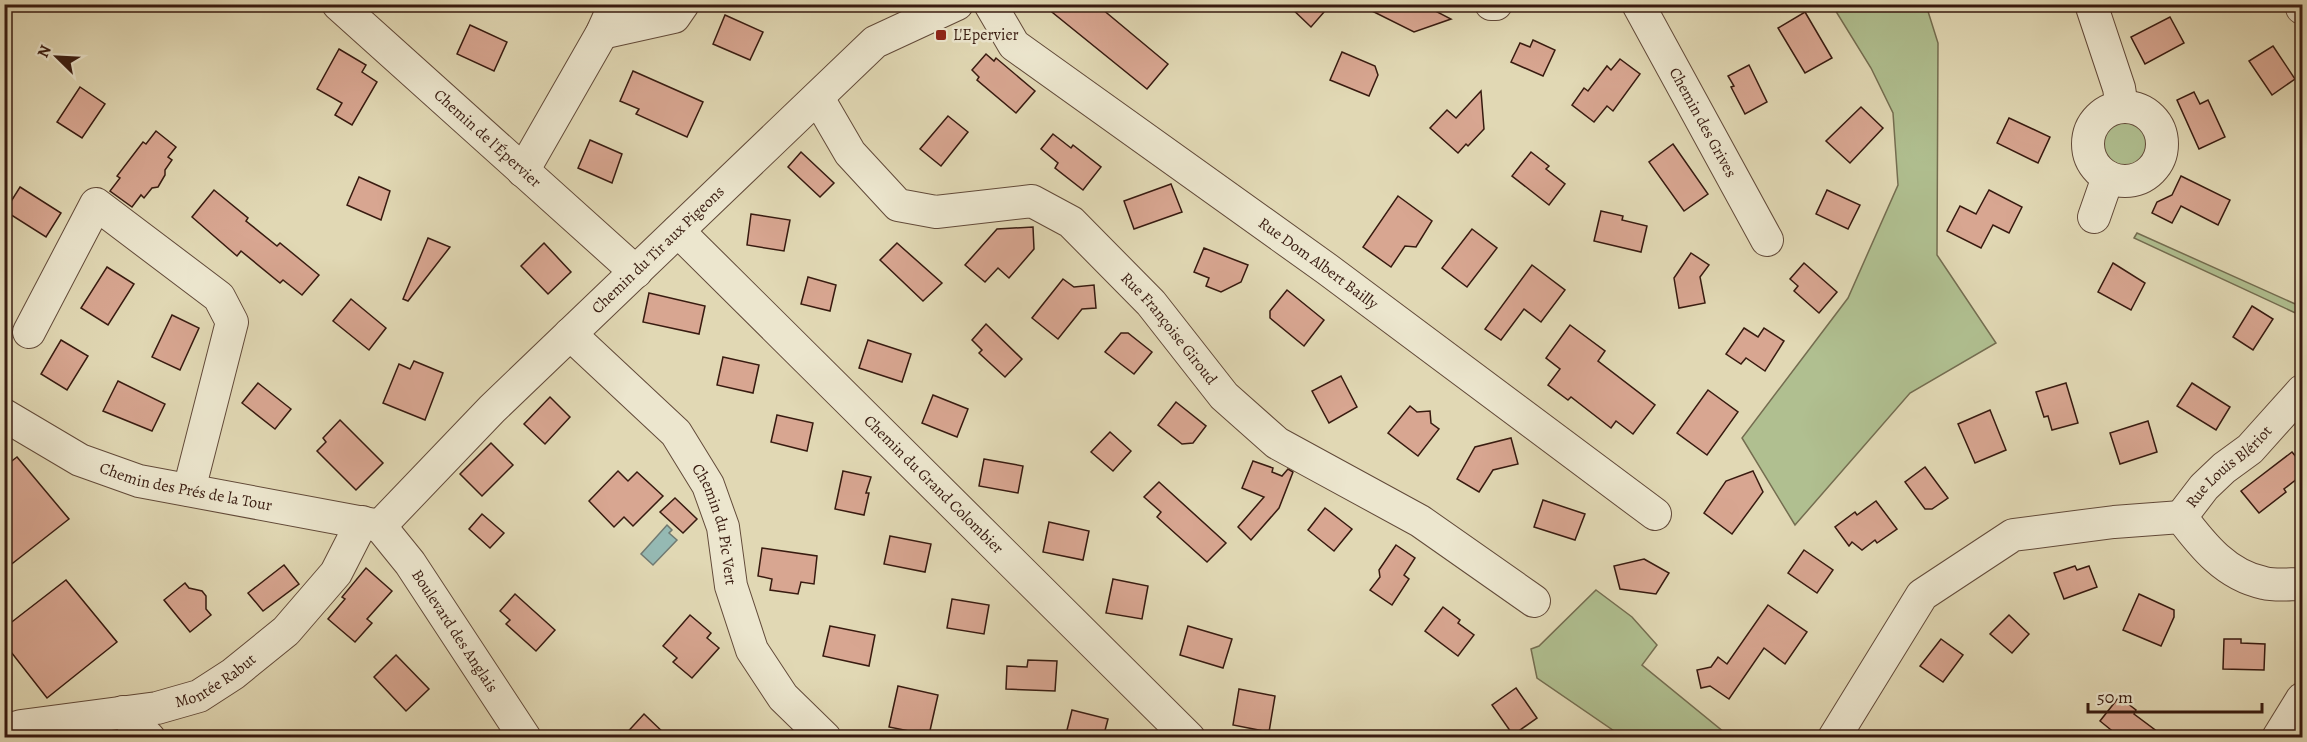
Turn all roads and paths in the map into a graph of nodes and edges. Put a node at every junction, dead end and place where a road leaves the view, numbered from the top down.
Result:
1 (338, 4) edge
2 (615, 4) edge
3 (683, 4) edge
4 (957, 4) edge
5 (990, 4) edge
6 (1491, 4) edge
7 (1496, 4) edge
8 (1638, 4) edge
9 (2091, 4) edge
10 (602, 33) junction
11 (818, 98) junction
12 (2122, 107) junction
13 (523, 171) junction
14 (2108, 177) junction
15 (2094, 217) dead end
16 (678, 231) junction
17 (1767, 240) dead end
18 (636, 272) junction
19 (30, 332) dead end
20 (570, 334) junction
21 (2302, 391) edge
22 (4, 415) edge
23 (189, 490) junction
24 (1655, 514) dead end
25 (2181, 517) junction
26 (371, 524) junction
27 (2302, 584) edge
28 (1534, 601) dead end
29 (2302, 699) edge
30 (123, 712) junction
31 (4, 730) edge
32 (149, 738) edge
33 (525, 738) edge
34 (825, 738) edge
35 (1189, 738) edge
36 (1834, 738) edge
37 (2278, 738) edge

1 - 13 street, Chemin de l'Épervier
2 - 10 street
3 - 10 street
4 - 11 street, Chemin du Tir aux Pigeons
5 - 24 street, Rue Dom Albert Bailly
6 - 7 street
8 - 17 street, Chemin des Grives
9 - 12 street
10 - 13 street
11 - 16 street, Chemin du Tir aux Pigeons
11 - 28 street, Rue Françoise Giroud
12 - 14 street
12 - 14 street
13 - 18 street, Chemin de l'Épervier
14 - 15 street
16 - 18 street, Chemin du Tir aux Pigeons
16 - 35 street, Chemin du Grand Colombier
18 - 20 street, Chemin du Tir aux Pigeons
19 - 23 street
20 - 26 street, Chemin du Tir aux Pigeons
20 - 34 street, Chemin du Pic Vert
21 - 25 street, Rue Louis Blériot
22 - 23 street, Chemin des Prés de la Tour
23 - 26 street, Chemin des Prés de la Tour
25 - 27 street
25 - 36 street
26 - 30 street, Montée Rabut
26 - 33 street, Boulevard des Anglais
29 - 37 street
30 - 31 street, Montée Rabut
30 - 32 street

